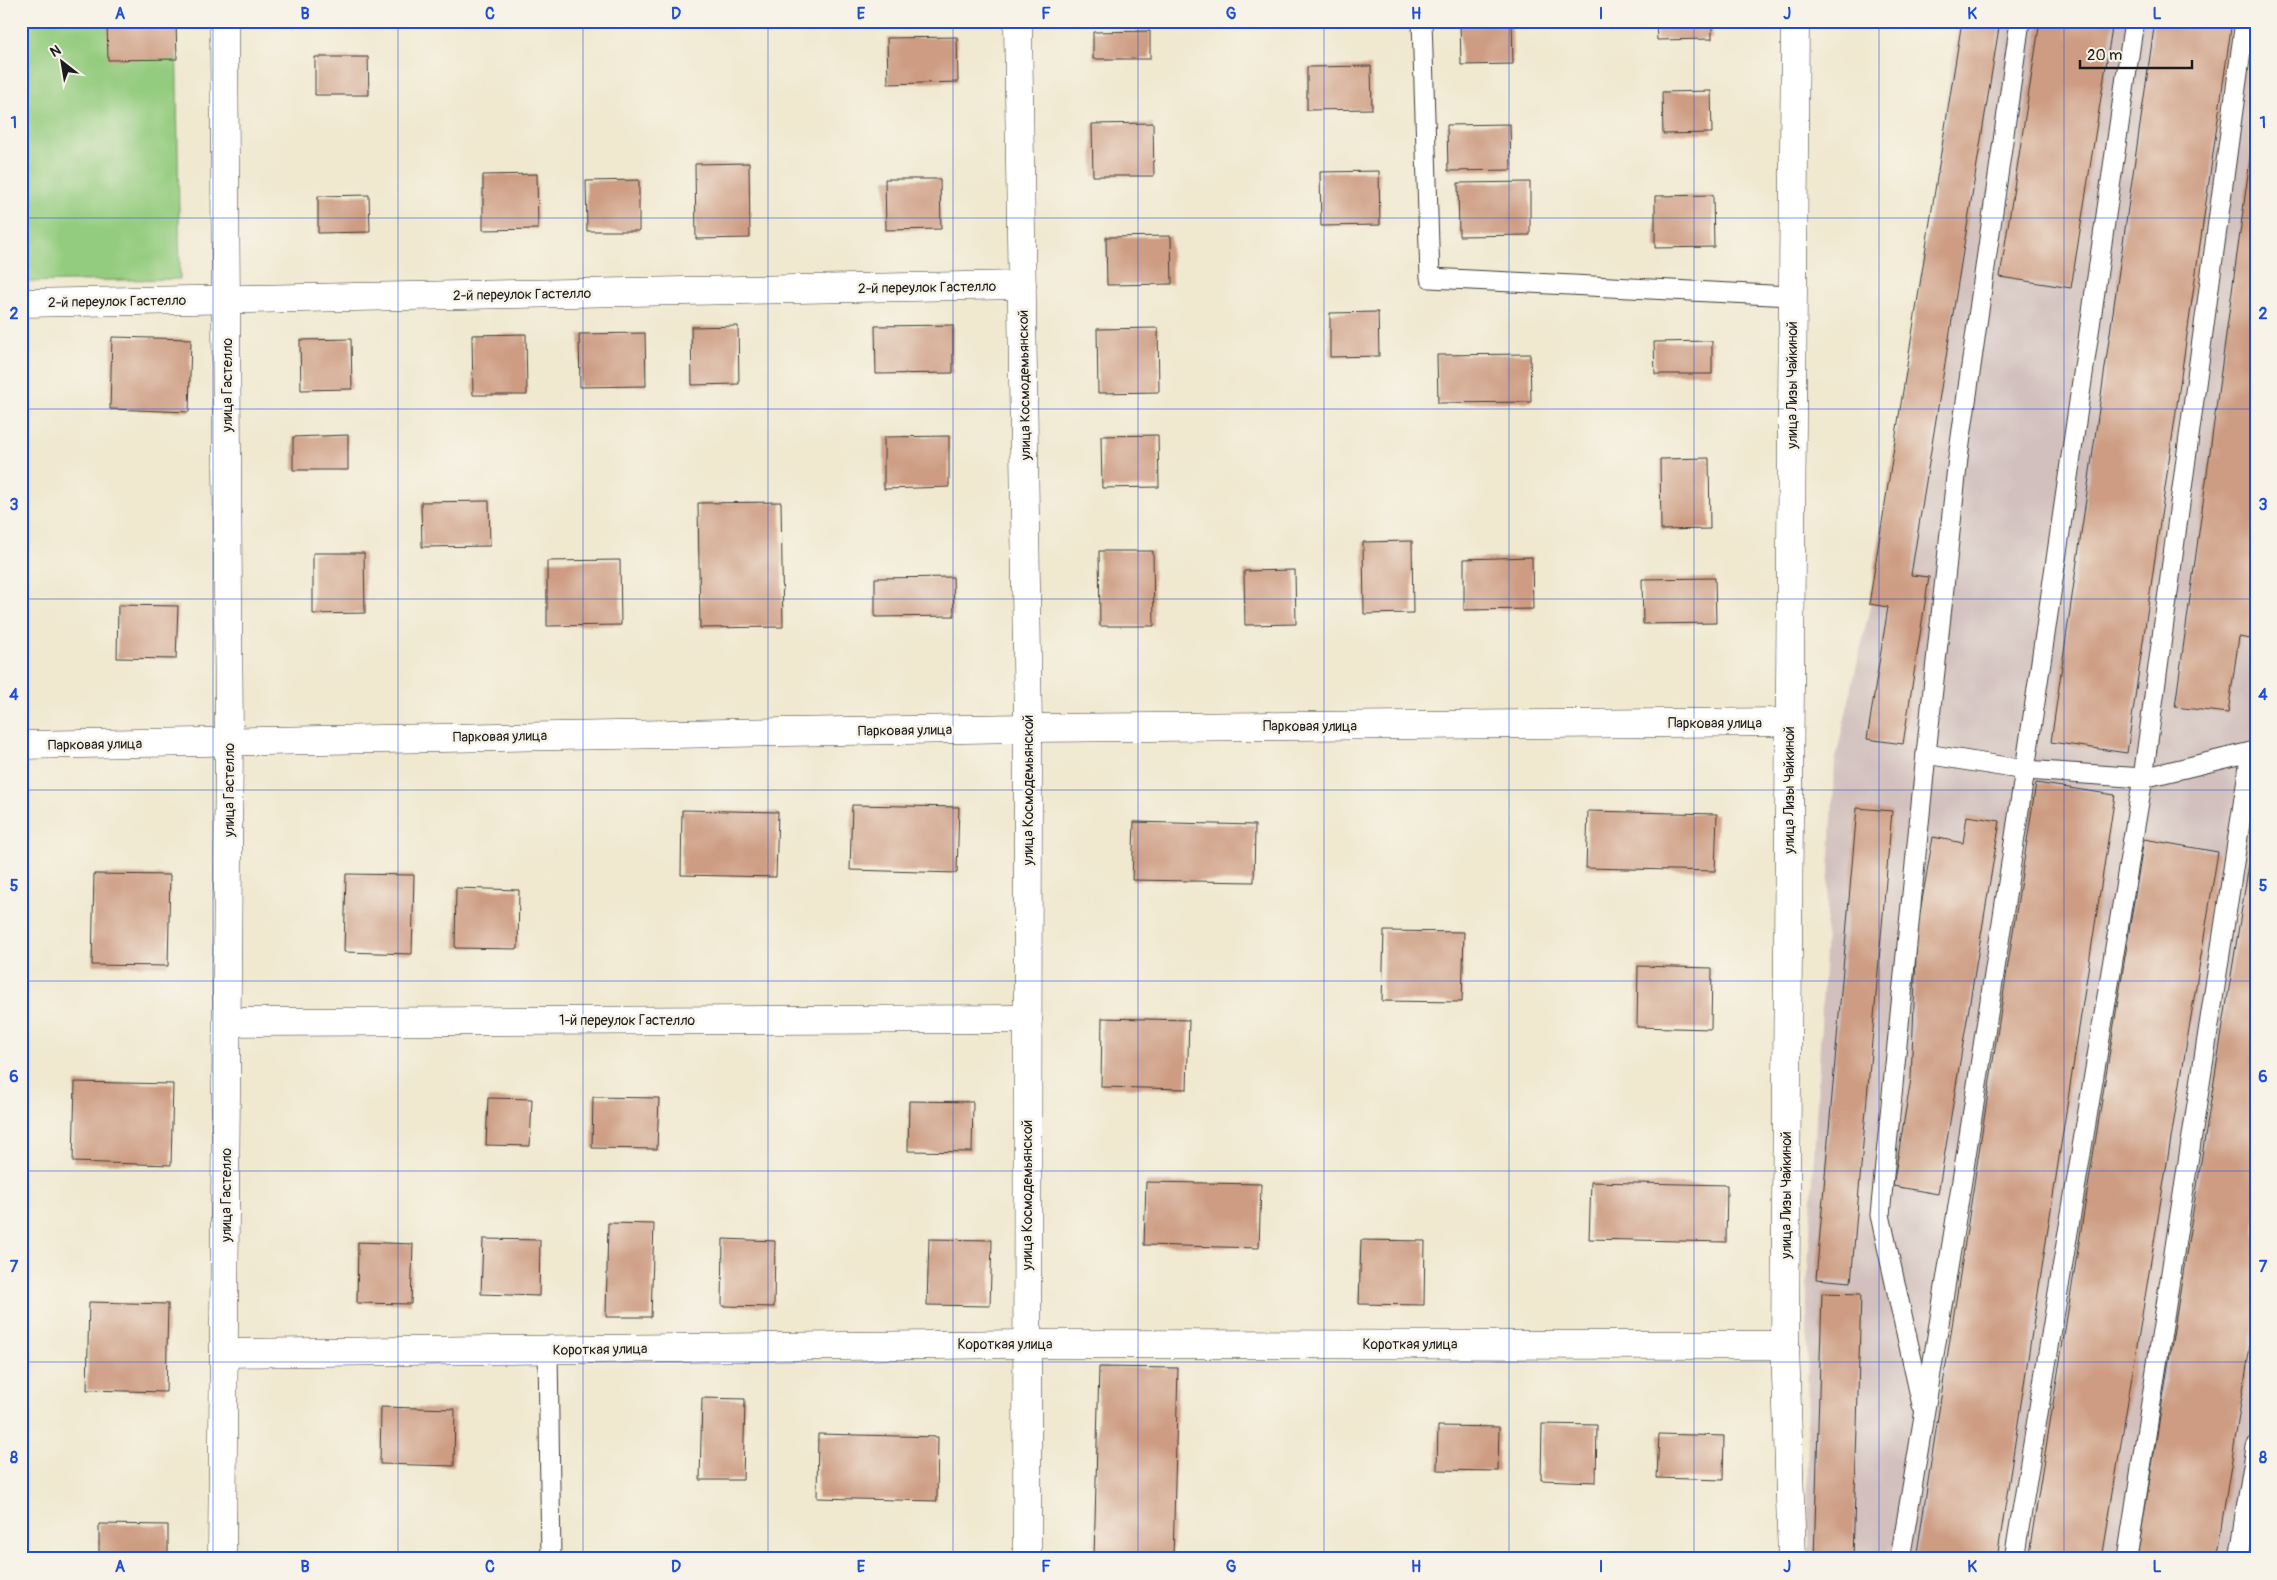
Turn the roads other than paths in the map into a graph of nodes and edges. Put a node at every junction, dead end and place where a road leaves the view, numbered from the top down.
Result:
1 (224, 21) edge
2 (1018, 21) edge
3 (1422, 21) edge
4 (1795, 21) edge
5 (2020, 21) edge
6 (2134, 21) edge
7 (2245, 21) edge
8 (1022, 285) junction
9 (1793, 296) junction
10 (226, 299) junction
11 (21, 303) edge
12 (1789, 722) junction
13 (1028, 728) junction
14 (229, 741) junction
15 (21, 745) edge
16 (2253, 750) edge
17 (1926, 754) junction
18 (2025, 770) junction
19 (2143, 778) junction
20 (1028, 1019) junction
21 (227, 1022) junction
22 (1027, 1344) junction
23 (1785, 1345) junction
24 (548, 1350) junction
25 (224, 1353) junction
26 (1924, 1415) junction
27 (2256, 1447) edge
28 (222, 1559) edge
29 (551, 1559) edge
30 (1026, 1559) edge
31 (1792, 1559) edge
32 (1900, 1559) edge
33 (2014, 1559) edge
34 (2127, 1559) edge
35 (2238, 1559) edge

1 - 10 street, улица Гастелло
2 - 8 street, улица Космодемьянской
3 - 9 lane
4 - 9 street, улица Лизы Чайкиной
5 - 17 lane
6 - 18 lane
7 - 19 lane
8 - 10 street, 2-й переулок Гастелло
8 - 13 street, улица Космодемьянской
9 - 12 street, улица Лизы Чайкиной
10 - 11 street, 2-й переулок Гастелло
10 - 14 street, улица Гастелло
12 - 13 street, Парковая улица
12 - 23 street, улица Лизы Чайкиной
13 - 14 street, Парковая улица
13 - 20 street, улица Космодемьянской
14 - 15 street, Парковая улица
14 - 21 street, улица Гастелло
16 - 19 lane
16 - 34 lane
17 - 18 lane
17 - 26 lane
18 - 19 lane
18 - 26 lane
19 - 33 lane
20 - 21 street, 1-й переулок Гастелло
20 - 22 street, улица Космодемьянской
21 - 25 street, улица Гастелло
22 - 23 street, Короткая улица
22 - 24 street, Короткая улица
22 - 30 street, улица Космодемьянской
23 - 31 street, улица Лизы Чайкиной
24 - 25 street, Короткая улица
24 - 29 lane
25 - 28 street, улица Гастелло
26 - 32 lane
27 - 35 lane

